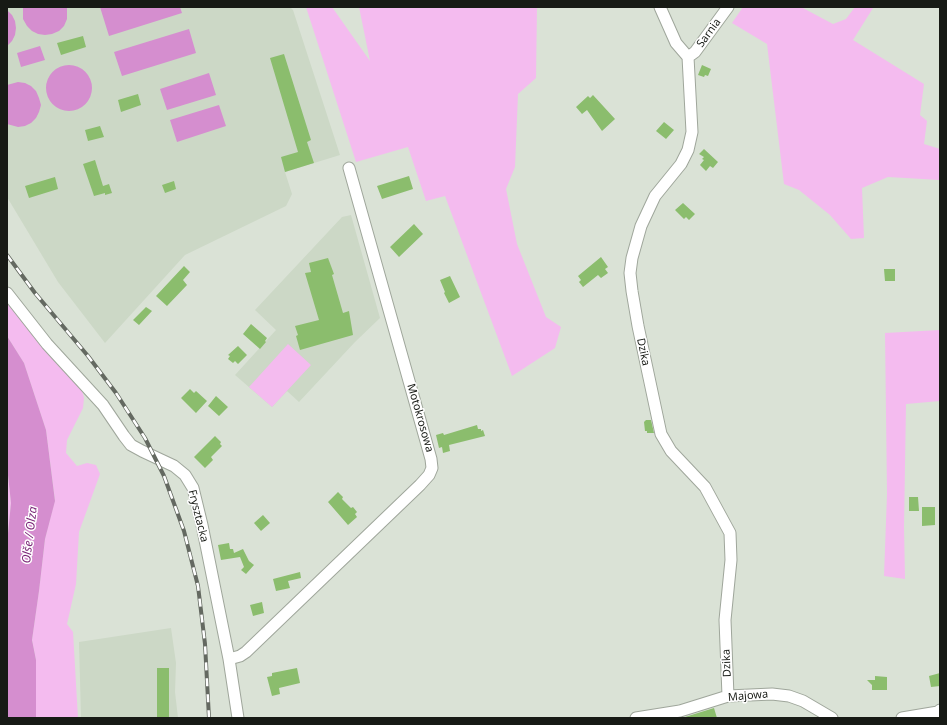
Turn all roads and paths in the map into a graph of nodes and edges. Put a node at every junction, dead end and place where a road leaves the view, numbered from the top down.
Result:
1 (660, 7) edge
2 (728, 7) edge
3 (688, 57) junction
4 (349, 168) dead end
5 (7, 294) edge
6 (229, 659) junction
7 (728, 696) junction
8 (939, 713) edge
9 (238, 718) edge
10 (636, 718) edge
11 (832, 718) edge
12 (902, 718) edge

1 - 3 street
2 - 3 street, Sarnia
3 - 7 street, Dzika
4 - 6 street, Motokrosowa
5 - 6 street, Frysztacka
6 - 9 street, Frysztacka
7 - 10 street, Majowa
7 - 11 street, Majowa
8 - 12 street

